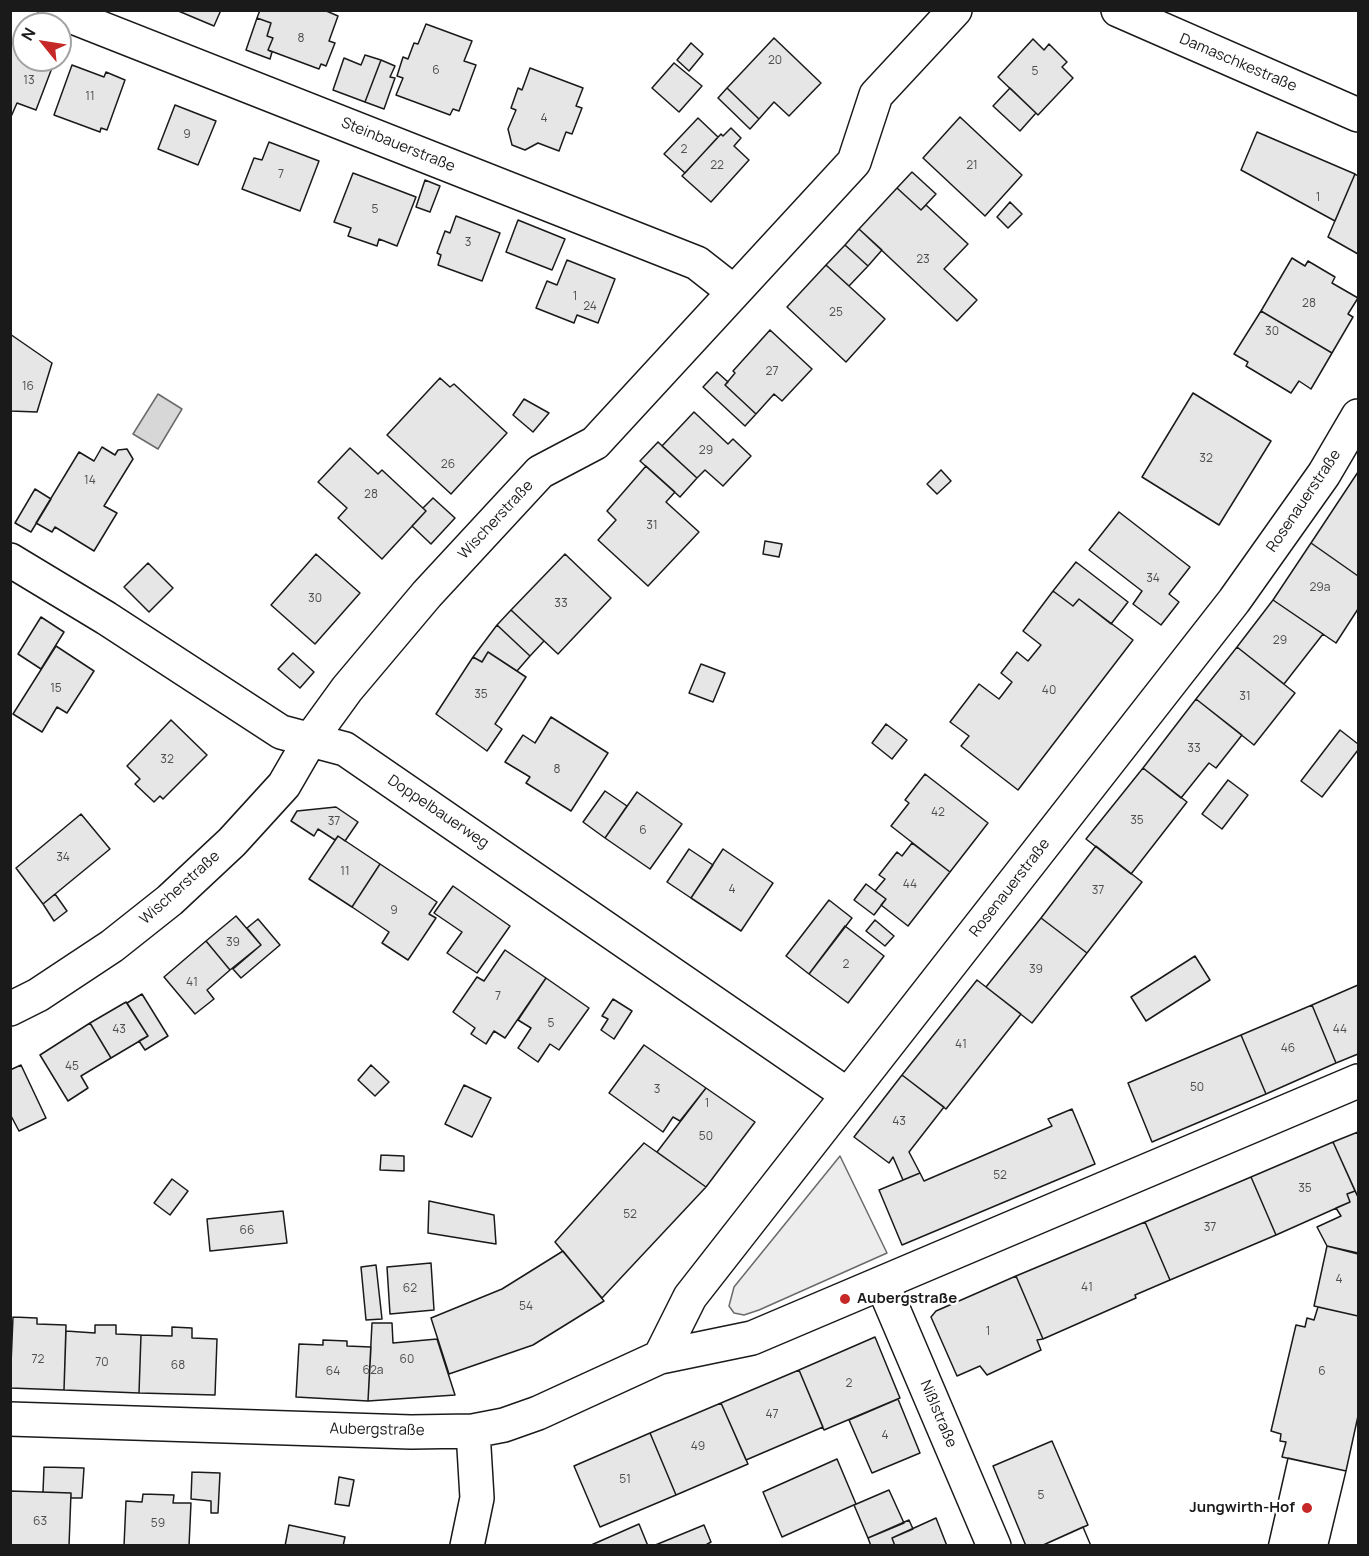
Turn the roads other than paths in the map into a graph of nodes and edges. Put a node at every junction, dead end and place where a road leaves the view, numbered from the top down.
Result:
1 (55, 10) edge
2 (955, 10) edge
3 (1118, 10) edge
4 (1359, 115) edge
5 (734, 292) junction
6 (1359, 416) edge
7 (10, 560) edge
8 (310, 740) junction
9 (10, 1009) edge
10 (1359, 1082) edge
11 (848, 1095) junction
12 (882, 1283) junction
13 (660, 1357) junction
14 (10, 1419) edge
15 (473, 1431) junction
16 (467, 1545) edge
17 (994, 1545) edge

1 - 5 street, Steinbauerstraße
2 - 5 street, Wischerstraße
3 - 4 street, Damaschkestraße
5 - 8 street, Wischerstraße
6 - 11 street, Rosenauerstraße
7 - 8 street, Doppelbauerweg
8 - 9 street, Wischerstraße
8 - 11 street, Doppelbauerweg
10 - 12 street, Aubergstraße
11 - 13 street, Rosenauerstraße
12 - 13 street, Aubergstraße
12 - 17 street, Nißlstraße
13 - 15 street, Aubergstraße
14 - 15 street, Aubergstraße
15 - 16 street

